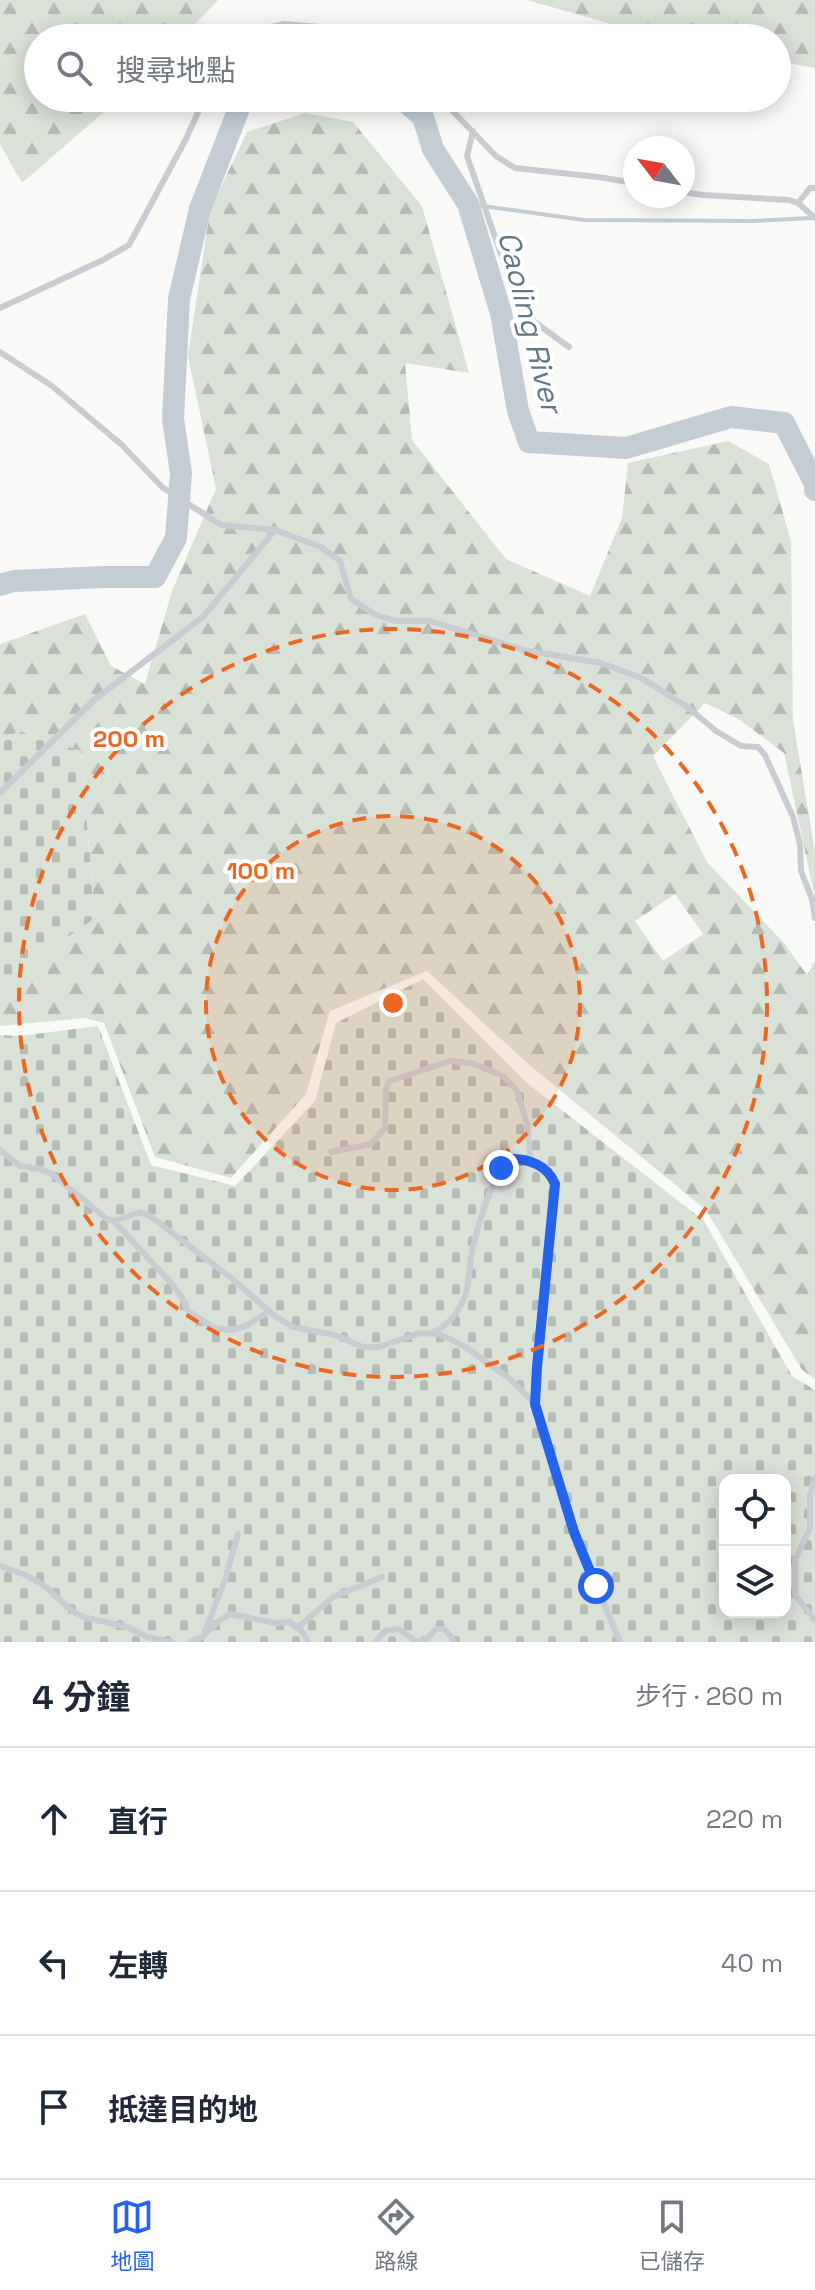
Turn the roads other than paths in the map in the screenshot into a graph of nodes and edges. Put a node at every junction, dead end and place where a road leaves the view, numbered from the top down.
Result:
1 (198, 112) edge
2 (454, 112) edge
3 (473, 131) junction
4 (623, 181) edge
5 (815, 188) edge
6 (695, 194) edge
7 (798, 203) junction
8 (815, 218) edge
9 (0, 308) edge
10 (569, 347) dead end
11 (0, 352) edge
12 (275, 530) junction
13 (0, 793) edge
14 (815, 918) edge
15 (0, 1150) edge
16 (331, 1152) dead end
17 (531, 1162) junction
18 (114, 1221) junction
19 (269, 1311) junction
20 (430, 1334) junction
21 (535, 1404) junction
22 (815, 1478) edge
23 (238, 1534) dead end
24 (0, 1566) edge
25 (382, 1577) dead end
26 (815, 1620) edge
27 (297, 1628) junction
28 (202, 1637) junction
29 (172, 1642) edge
30 (190, 1642) edge
31 (308, 1642) edge
32 (375, 1642) edge
33 (418, 1642) edge
34 (453, 1642) edge
35 (620, 1642) edge

1 - 9 lane
2 - 3 lane
3 - 4 lane
3 - 10 lane
5 - 7 lane
6 - 7 lane
7 - 8 lane
11 - 12 lane
12 - 13 lane
12 - 14 lane
15 - 18 lane
16 - 17 lane
17 - 20 lane
17 - 21 lane
18 - 19 lane
18 - 19 lane
19 - 20 lane
20 - 21 lane
21 - 35 lane
22 - 26 lane
23 - 28 lane
24 - 29 lane
25 - 27 lane
27 - 28 lane
27 - 31 lane
28 - 30 lane
32 - 33 lane
33 - 34 lane

